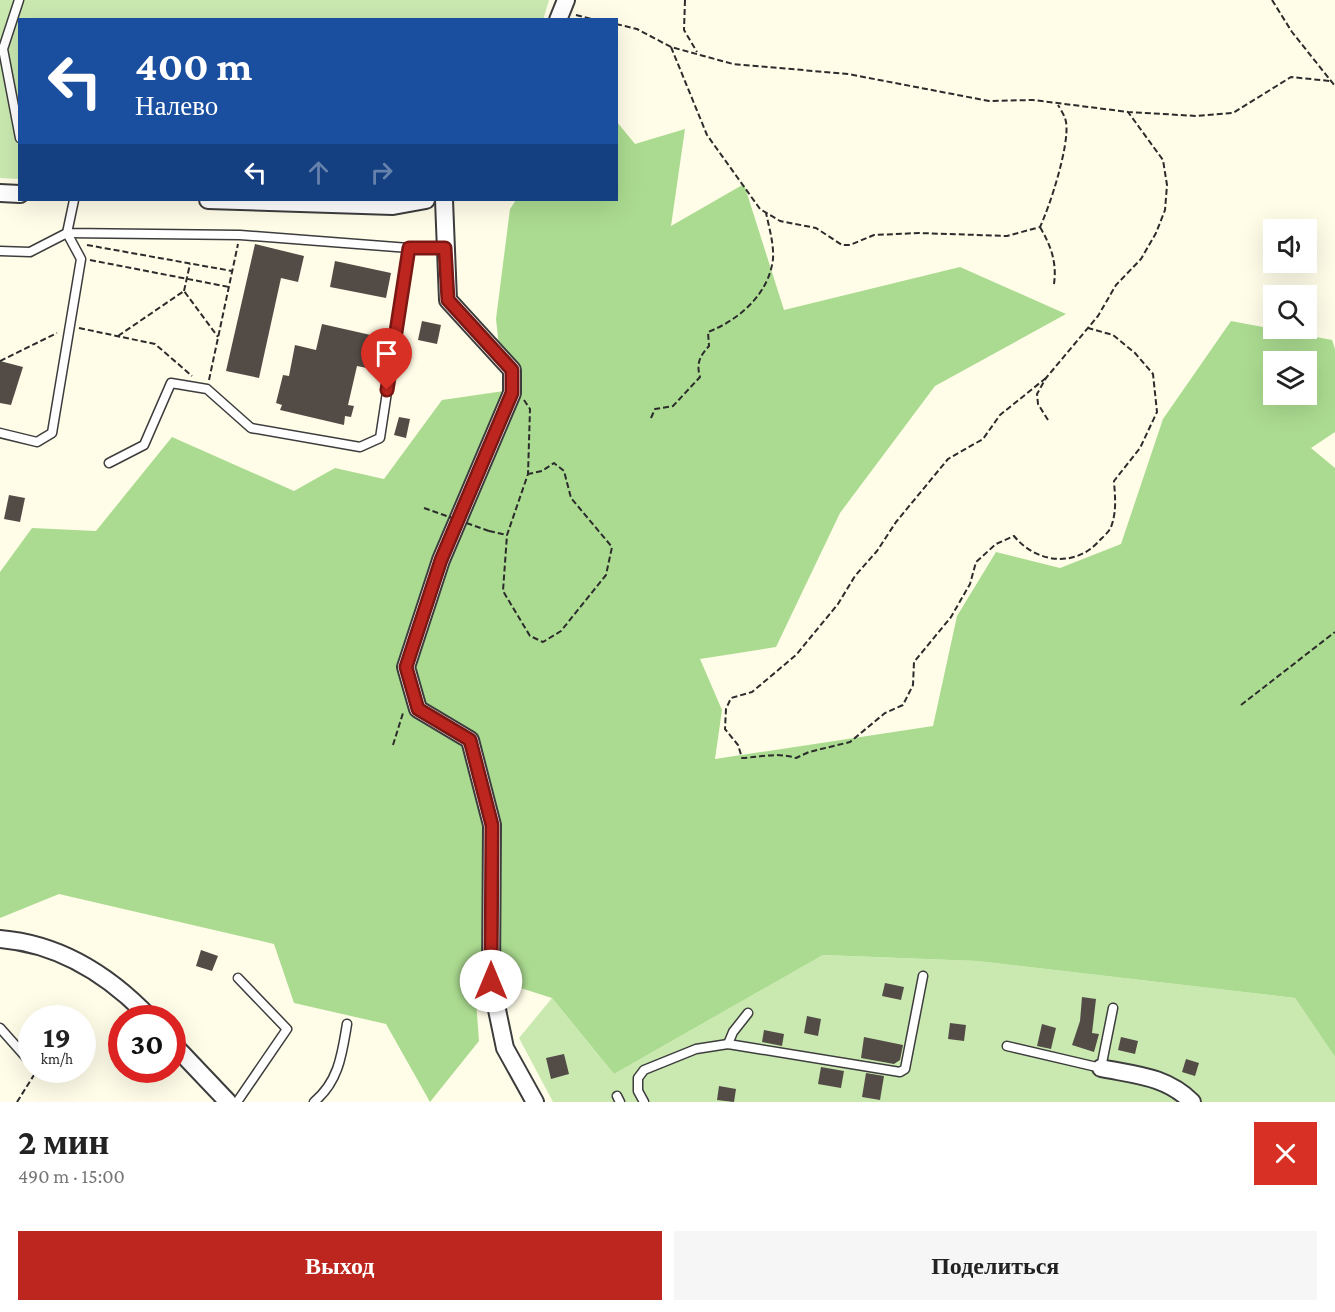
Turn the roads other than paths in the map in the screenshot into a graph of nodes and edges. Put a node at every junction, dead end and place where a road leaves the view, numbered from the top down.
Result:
1 (19, 0) edge
2 (18, 128) edge
3 (0, 193) edge
4 (18, 194) edge
5 (74, 201) edge
6 (239, 201) edge
7 (420, 201) edge
8 (444, 201) edge
9 (67, 233) junction
10 (409, 248) junction
11 (445, 248) junction
12 (0, 251) edge
13 (0, 433) edge
14 (109, 463) dead end
15 (0, 939) edge
16 (923, 976) dead end
17 (238, 978) dead end
18 (138, 1005) edge
19 (1113, 1008) dead end
20 (748, 1013) dead end
21 (347, 1024) dead end
22 (0, 1028) edge
23 (728, 1044) junction
24 (1007, 1046) dead end
25 (18, 1048) edge
26 (186, 1058) edge
27 (1101, 1068) junction
28 (228, 1102) edge
29 (237, 1102) edge
30 (314, 1102) edge
31 (535, 1102) edge
32 (644, 1102) edge
33 (1192, 1102) edge

1 - 2 lane
3 - 4 street
5 - 9 lane
6 - 7 street
8 - 11 street
9 - 10 lane
9 - 12 lane
9 - 13 lane
10 - 11 lane
10 - 14 lane
11 - 31 street
15 - 18 street
16 - 23 lane
17 - 29 lane
19 - 27 lane
20 - 23 lane
21 - 30 lane
22 - 25 lane
23 - 32 lane
24 - 27 lane
26 - 28 street
27 - 33 street

